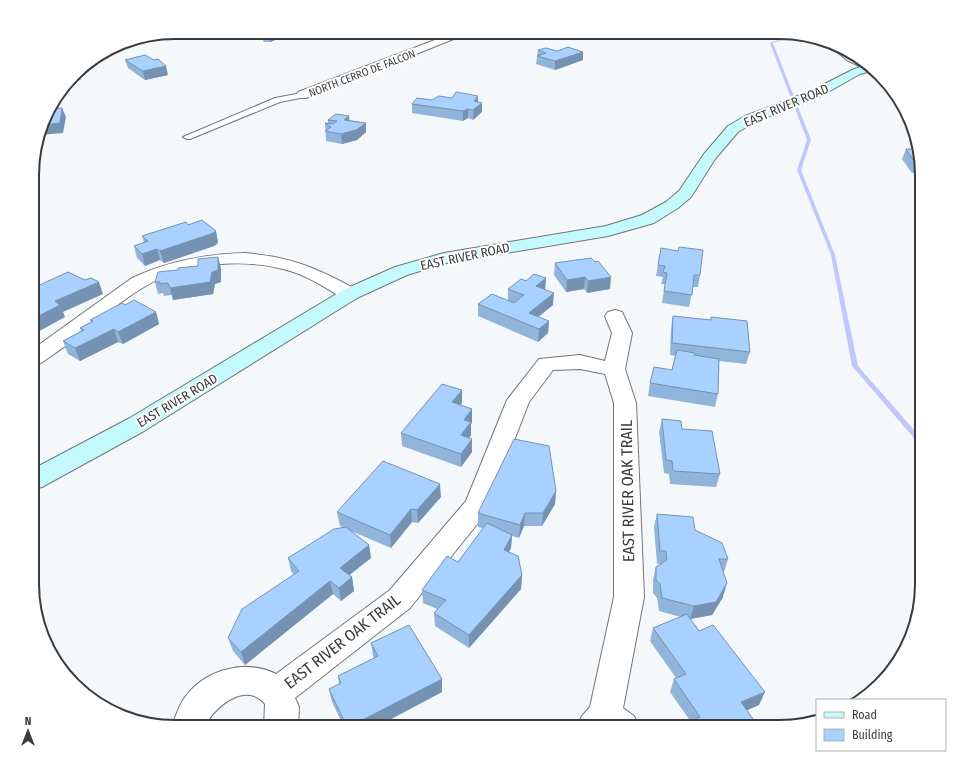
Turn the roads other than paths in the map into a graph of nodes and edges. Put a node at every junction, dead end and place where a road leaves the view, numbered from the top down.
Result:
1 (448, 39) edge
2 (861, 66) edge
3 (302, 95) joint
4 (187, 137) dead end
5 (350, 294) junction
6 (615, 316) dead end
7 (39, 354) edge
8 (614, 369) junction
9 (39, 477) edge
10 (276, 693) junction
11 (190, 720) edge
12 (283, 720) edge
13 (608, 720) edge

1 - 3 street, NORTH CERRO DE FALCON
2 - 5 street, EAST RIVER ROAD
3 - 4 lane
5 - 7 street
5 - 9 street, EAST RIVER ROAD
6 - 8 street
8 - 10 street, EAST RIVER OAK TRAIL
8 - 13 street, EAST RIVER OAK TRAIL
10 - 11 street, EAST RIVER OAK TRAIL
10 - 12 street, EAST RIVER OAK TRAIL

